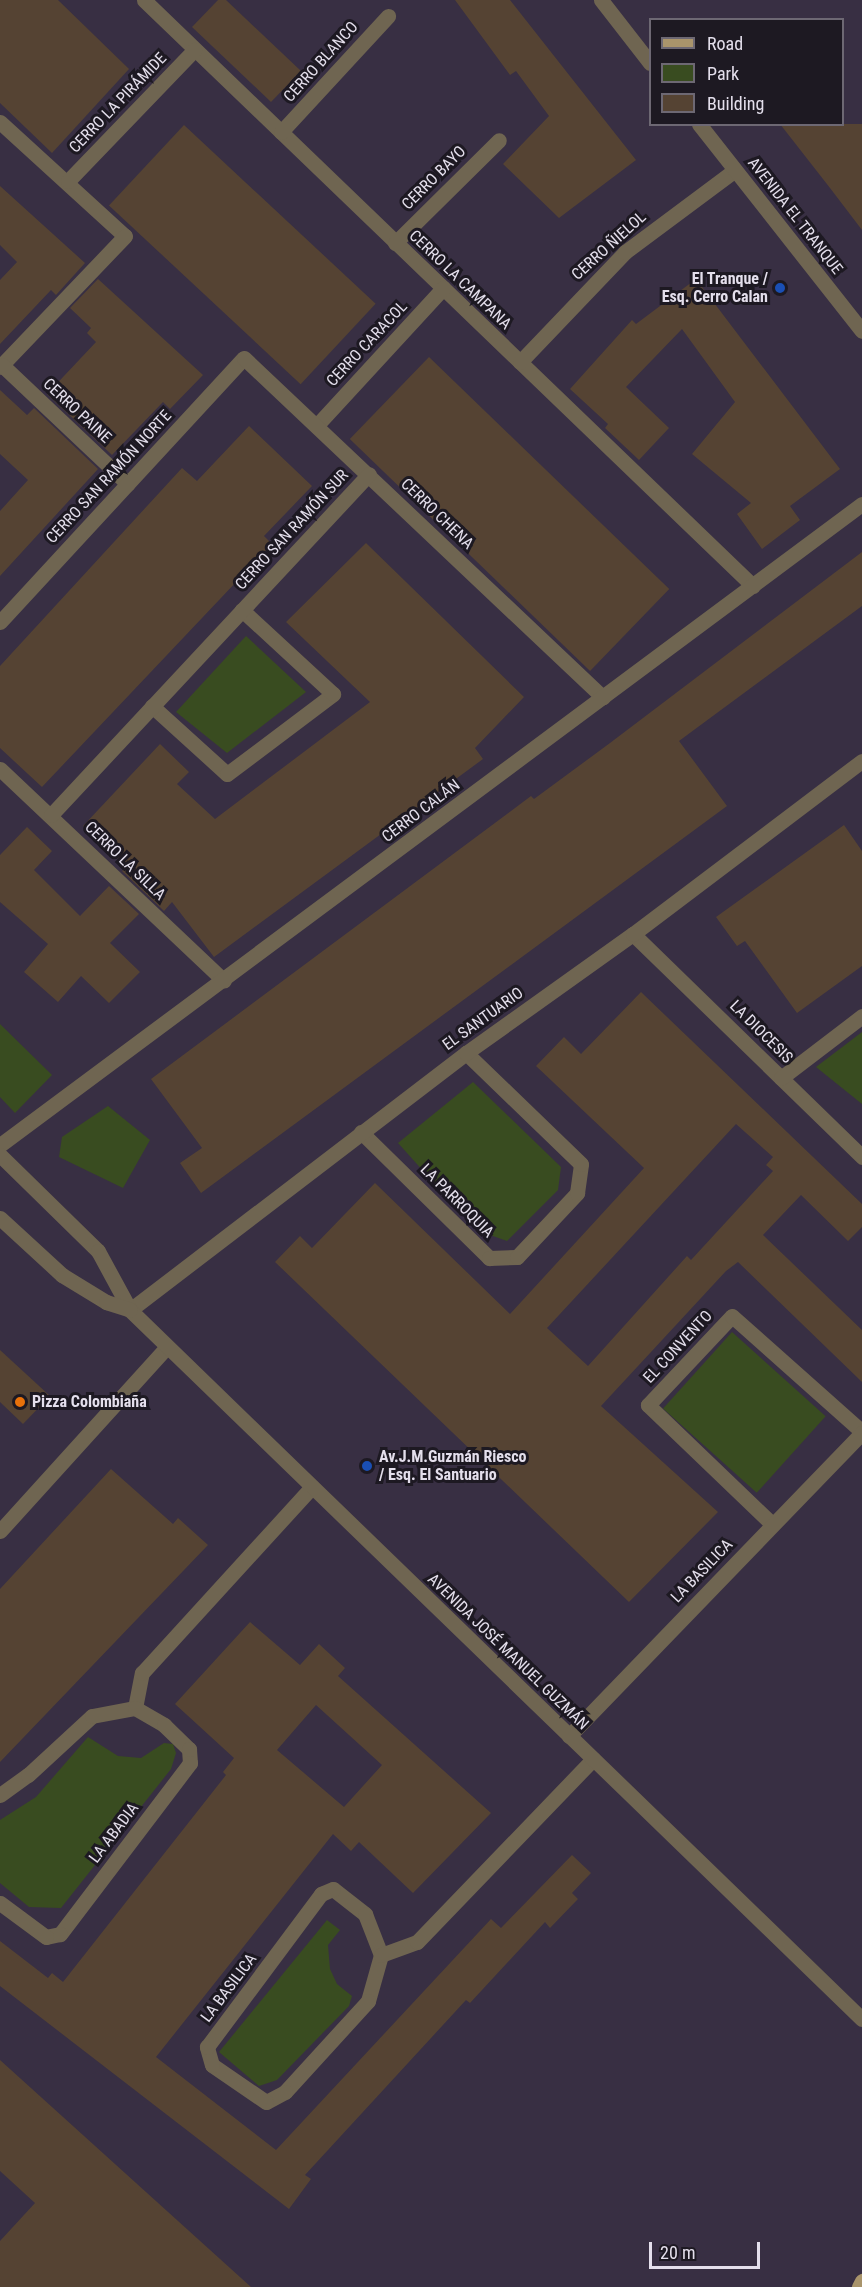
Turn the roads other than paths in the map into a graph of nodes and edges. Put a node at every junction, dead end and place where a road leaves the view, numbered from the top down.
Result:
1 (601, 0) edge
2 (149, 2) edge
3 (388, 16) dead end
4 (194, 50) junction
5 (649, 60) edge
6 (0, 122) edge
7 (701, 126) edge
8 (281, 132) junction
9 (499, 140) dead end
10 (735, 170) junction
11 (68, 181) junction
12 (395, 243) junction
13 (443, 288) junction
14 (862, 331) edge
15 (244, 358) joint
16 (520, 362) junction
17 (1, 366) edge
18 (318, 424) junction
19 (369, 474) junction
20 (128, 484) junction
21 (862, 504) edge
22 (753, 586) junction
23 (242, 610) junction
24 (0, 622) edge
25 (603, 697) junction
26 (152, 706) junction
27 (862, 761) edge
28 (0, 769) edge
29 (51, 815) junction
30 (633, 934) junction
31 (224, 981) junction
32 (862, 1016) edge
33 (466, 1053) junction
34 (781, 1078) junction
35 (361, 1132) junction
36 (0, 1145) edge
37 (0, 1155) edge
38 (862, 1157) edge
39 (0, 1218) edge
40 (130, 1310) junction
41 (167, 1347) junction
42 (862, 1433) edge
43 (312, 1487) junction
44 (772, 1524) junction
45 (0, 1532) edge
46 (135, 1708) junction
47 (569, 1736) junction
48 (593, 1759) junction
49 (0, 1795) edge
50 (0, 1903) edge
51 (381, 1955) junction
52 (862, 2019) edge
53 (862, 2281) edge
54 (859, 2287) edge

1 - 5 street
2 - 4 street, CERRO LA CAMPANA
3 - 8 street, CERRO BLANCO
4 - 8 street, CERRO LA CAMPANA
4 - 11 street, CERRO LA PIRÁMIDE
6 - 11 street
7 - 10 street, AVENIDA EL TRANQUE
8 - 12 street, CERRO LA CAMPANA
9 - 12 street, CERRO BAYO
10 - 14 street, AVENIDA EL TRANQUE
10 - 16 street, CERRO ÑIELOL
11 - 17 street
12 - 13 street, CERRO LA CAMPANA
13 - 16 street, CERRO LA CAMPANA
13 - 18 street, CERRO CARACOL
15 - 18 street, CERRO CHENA
15 - 20 street, CERRO SAN RAMÓN NORTE
16 - 22 street, CERRO LA CAMPANA
17 - 20 street, CERRO PAINE
18 - 19 street, CERRO CHENA
19 - 23 street, CERRO SAN RAMÓN SUR
19 - 25 street, CERRO CHENA
20 - 24 street, CERRO SAN RAMÓN NORTE
21 - 22 street, CERRO CALÁN
22 - 25 street, CERRO CALÁN
23 - 26 street, CERRO SAN RAMÓN SUR
23 - 26 street, CERRO SAN RAMÓN SUR
25 - 31 street, CERRO CALÁN
26 - 29 street, CERRO SAN RAMÓN SUR
27 - 30 street, EL SANTUARIO
28 - 29 street, CERRO LA SILLA
29 - 31 street, CERRO LA SILLA
30 - 33 street, EL SANTUARIO
30 - 34 street, LA DIOCESIS
31 - 36 street, CERRO CALÁN
32 - 34 street
33 - 35 street, EL SANTUARIO
33 - 35 street, LA PARROQUIA
34 - 38 street, LA DIOCESIS
35 - 40 street, EL SANTUARIO
37 - 40 street, AVENIDA JOSÉ MANUEL GUZMÁN
39 - 40 street, AVENIDA JOSÉ MANUEL GUZMÁN
40 - 41 street, AVENIDA JOSÉ MANUEL GUZMÁN
41 - 43 street, AVENIDA JOSÉ MANUEL GUZMÁN
41 - 45 street
42 - 44 street, LA BASILICA
42 - 44 street, EL CONVENTO
43 - 46 street
43 - 47 street, AVENIDA JOSÉ MANUEL GUZMÁN
44 - 47 street, LA BASILICA
46 - 49 street
46 - 50 street, LA ABADIA
47 - 48 street, AVENIDA JOSÉ MANUEL GUZMÁN
48 - 51 street
48 - 52 street, AVENIDA JOSÉ MANUEL GUZMÁN
51 - 51 street, LA BASILICA
53 - 54 main road

